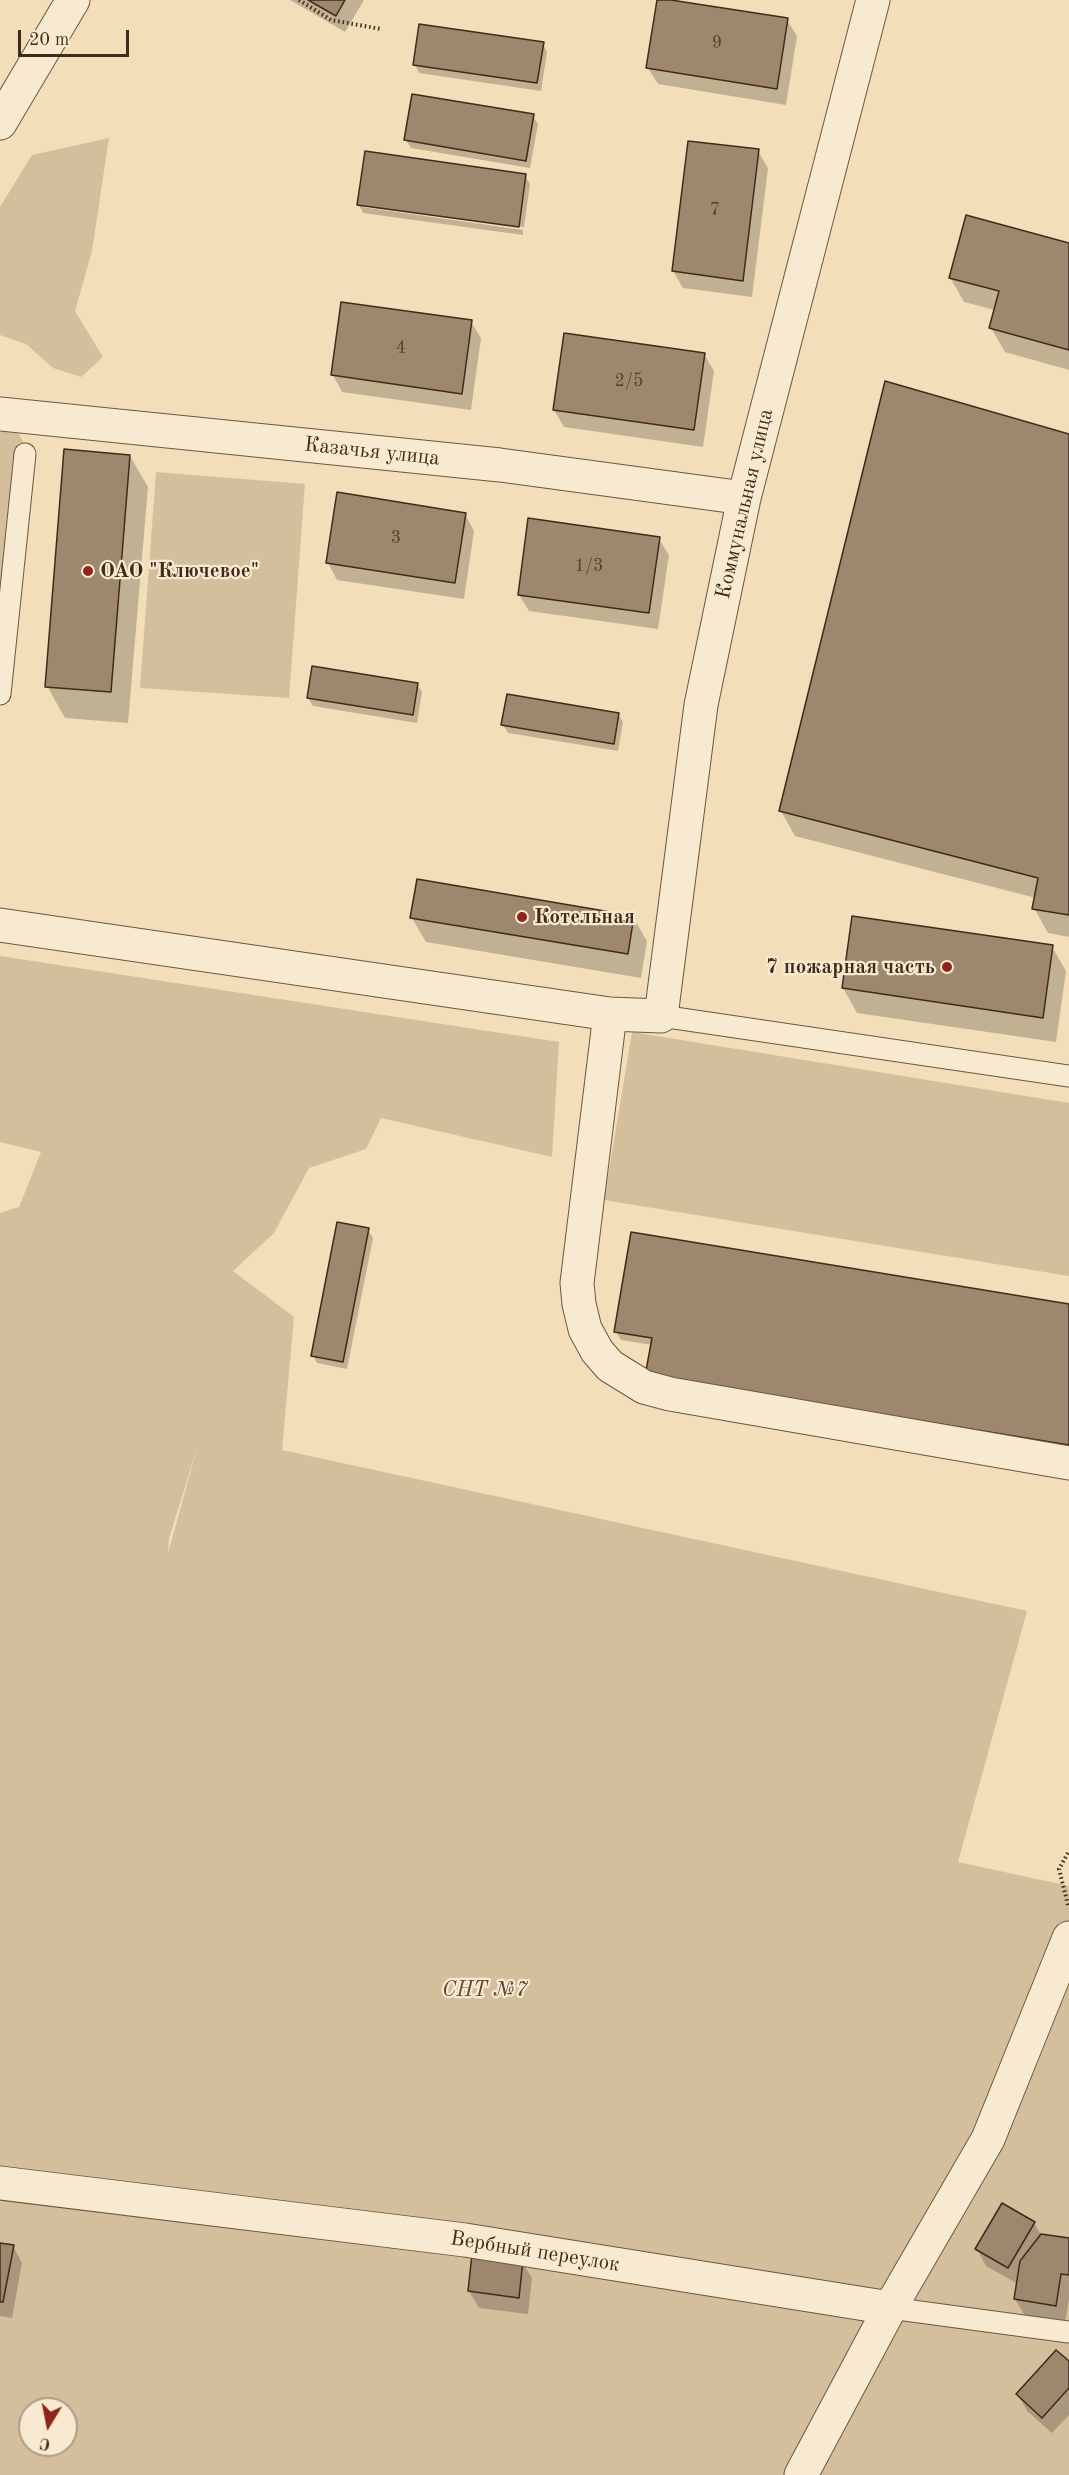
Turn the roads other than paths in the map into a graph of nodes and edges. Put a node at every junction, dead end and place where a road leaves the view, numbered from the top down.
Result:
1 (73, 0) edge
2 (873, 0) edge
3 (0, 123) edge
4 (0, 414) edge
5 (25, 454) dead end
6 (744, 498) junction
7 (0, 694) edge
8 (0, 925) edge
9 (610, 1014) junction
10 (661, 1016) junction
11 (1069, 1076) edge
12 (1069, 1463) edge
13 (1069, 1938) edge
14 (0, 2183) edge
15 (890, 2308) junction
16 (1069, 2332) edge
17 (801, 2475) edge

1 - 3 street
2 - 6 street, Коммунальная улица
4 - 6 street, Казачья улица
5 - 7 lane
6 - 10 street, Коммунальная улица
8 - 9 street
9 - 10 street
9 - 12 street
10 - 11 lane
13 - 15 street
14 - 15 street, Вербный переулок
15 - 16 lane, Вербный переулок
15 - 17 street

